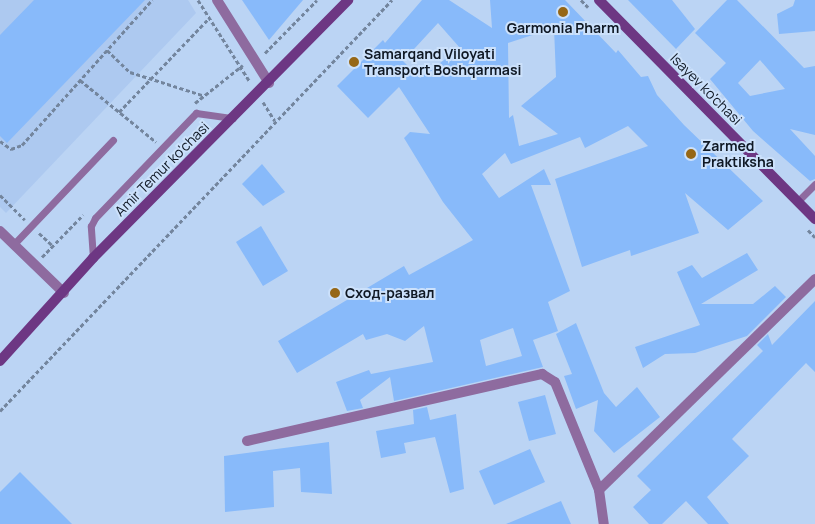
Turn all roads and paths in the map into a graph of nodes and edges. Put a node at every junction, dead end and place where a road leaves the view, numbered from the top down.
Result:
1 (152, 0) edge
2 (198, 0) edge
3 (217, 0) edge
4 (348, 0) edge
5 (392, 0) edge
6 (599, 0) edge
7 (209, 18) junction
8 (107, 50) junction
9 (80, 80) junction
10 (149, 81) junction
11 (269, 83) junction
12 (258, 93) junction
13 (203, 95) dead end
14 (119, 112) junction
15 (233, 118) junction
16 (275, 121) junction
17 (113, 140) dead end
18 (0, 141) edge
19 (156, 142) dead end
20 (815, 184) edge
21 (798, 201) junction
22 (815, 219) edge
23 (0, 232) edge
24 (12, 244) junction
25 (93, 258) junction
26 (815, 279) edge
27 (64, 293) junction
28 (0, 362) edge
29 (0, 411) edge
30 (247, 441) dead end
31 (599, 490) junction
32 (604, 524) edge

1 - 8 path
2 - 7 path
3 - 11 street
4 - 11 main road, Amir Temur ko'chasi
5 - 16 path
6 - 21 main road, Isayev ko'chasi
7 - 10 path
7 - 12 path
8 - 9 path
8 - 10 path
9 - 14 path
9 - 18 path
10 - 13 path
10 - 14 path
11 - 12 main road, Amir Temur ko'chasi
12 - 15 main road, Amir Temur ko'chasi
12 - 16 path
14 - 19 path
15 - 25 main road, Amir Temur ko'chasi
15 - 25 lane
16 - 29 path
17 - 24 lane
20 - 21 lane
21 - 22 main road, Isayev ko'chasi
23 - 24 street
24 - 27 street
25 - 27 main road, Amir Temur ko'chasi
26 - 31 street
27 - 28 main road, Amir Temur ko'chasi
30 - 31 street
31 - 32 street

